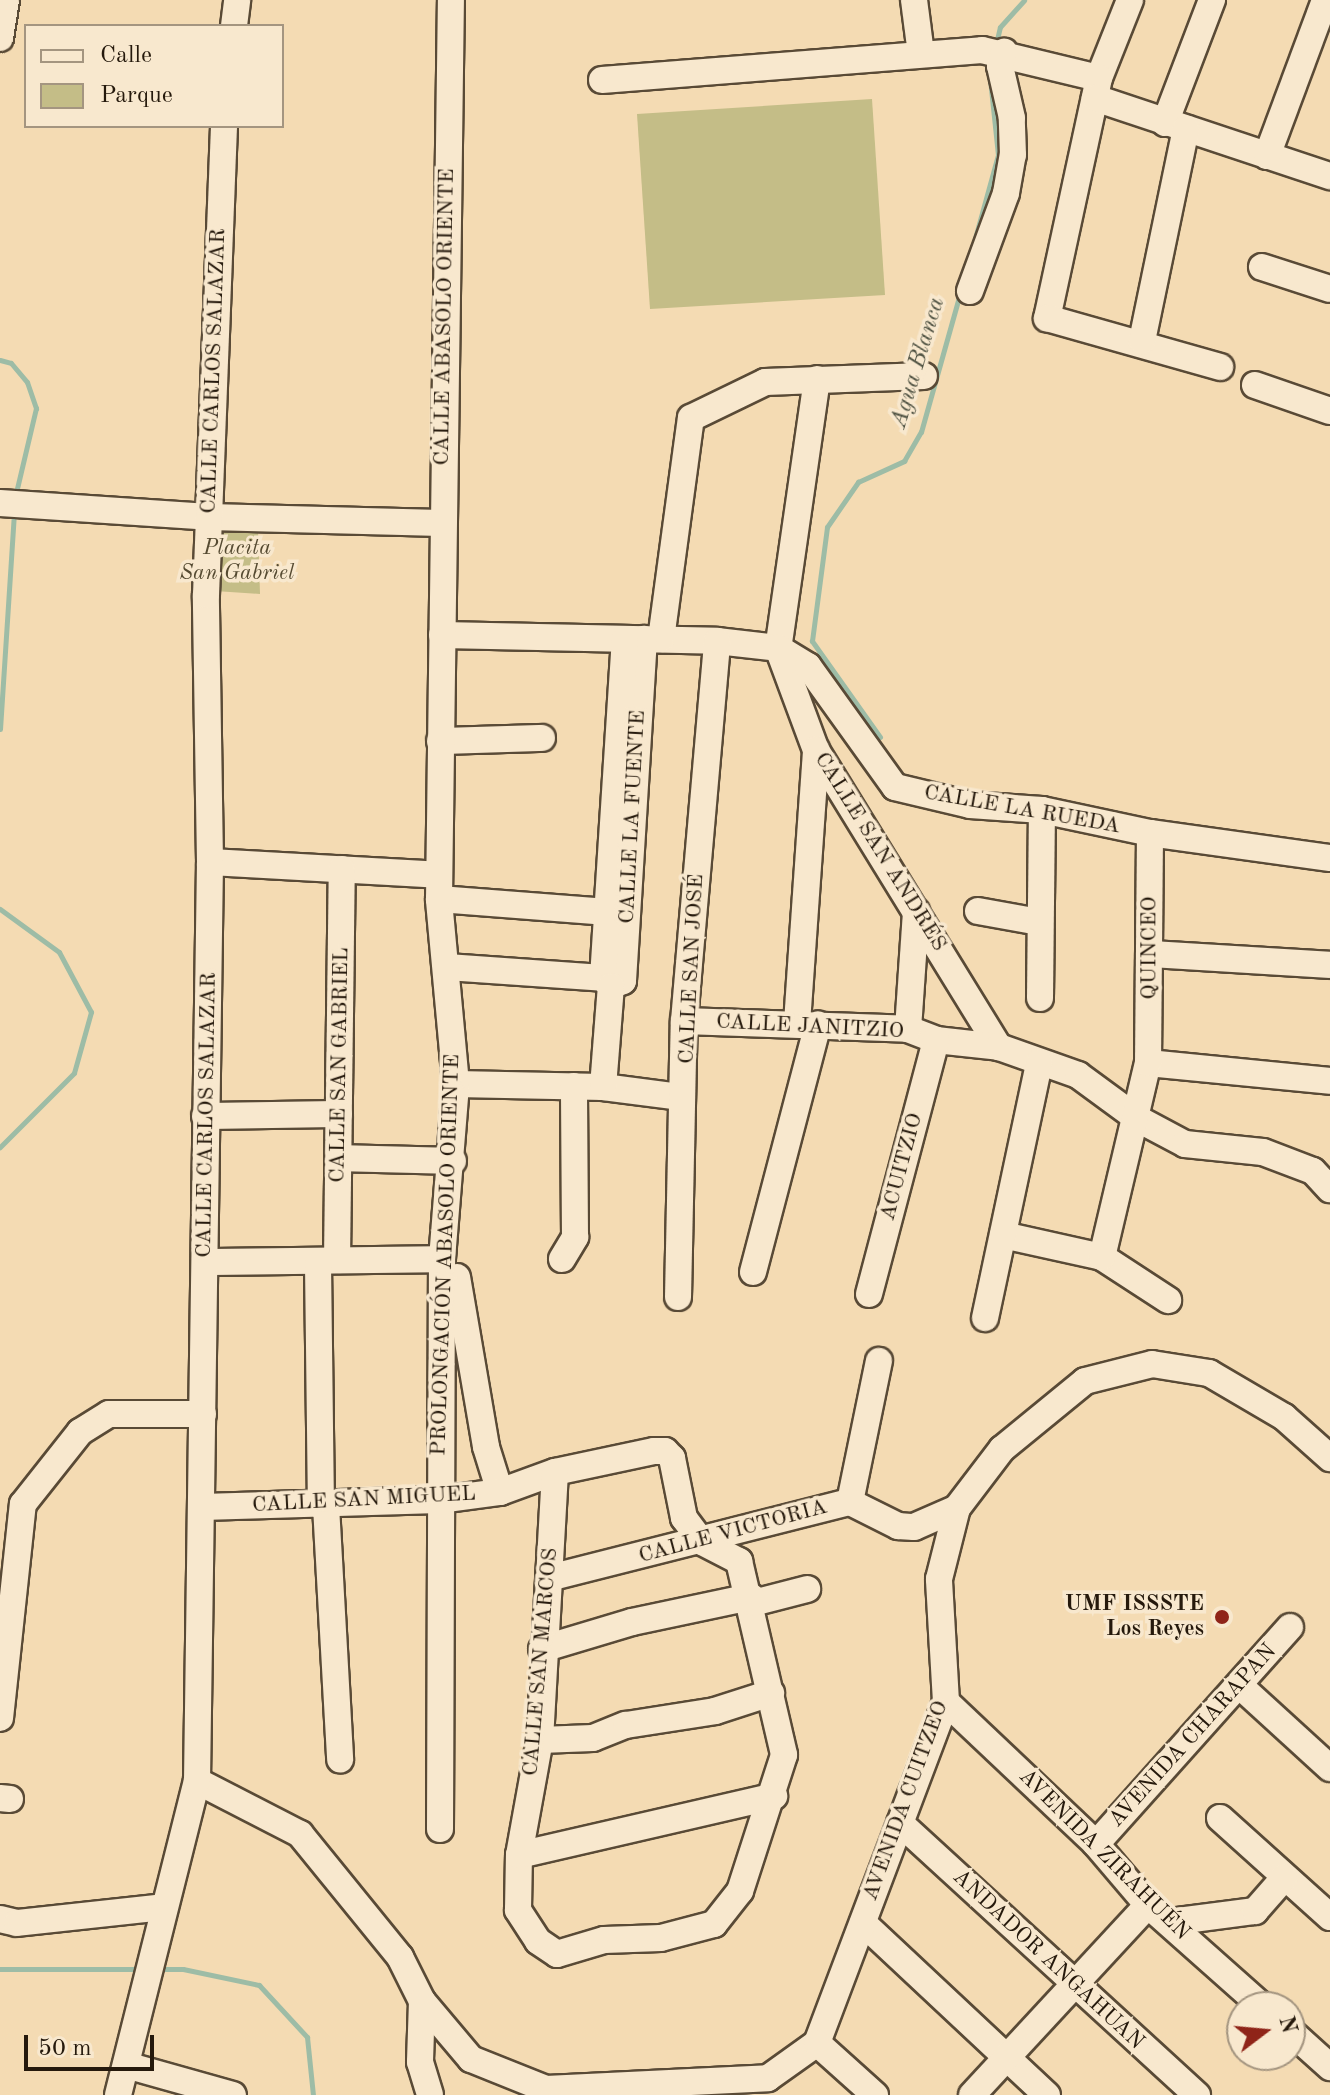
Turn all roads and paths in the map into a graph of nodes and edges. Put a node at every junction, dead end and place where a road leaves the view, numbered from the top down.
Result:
1 (6, 0) edge
2 (237, 0) edge
3 (451, 0) edge
4 (914, 0) edge
5 (1130, 0) edge
6 (1212, 0) edge
7 (1325, 0) edge
8 (234, 24) edge
9 (0, 38) edge
10 (994, 51) junction
11 (921, 54) junction
12 (602, 80) dead end
13 (1097, 88) junction
14 (1175, 126) junction
15 (224, 128) edge
16 (1267, 156) junction
17 (1330, 176) edge
18 (1262, 267) dead end
19 (1330, 289) edge
20 (970, 291) dead end
21 (1142, 341) junction
22 (1220, 367) dead end
23 (924, 376) dead end
24 (817, 379) junction
25 (1255, 385) dead end
26 (1330, 411) edge
27 (0, 503) edge
28 (209, 517) junction
29 (441, 523) junction
30 (442, 635) junction
31 (643, 639) junction
32 (717, 641) junction
33 (778, 648) junction
34 (542, 738) dead end
35 (440, 741) junction
36 (816, 750) junction
37 (1042, 810) junction
38 (623, 817) junction
39 (1150, 833) junction
40 (1330, 858) edge
41 (210, 862) junction
42 (342, 869) junction
43 (439, 887) junction
44 (916, 911) junction
45 (978, 911) dead end
46 (607, 912) junction
47 (1039, 922) junction
48 (1152, 954) junction
49 (1330, 965) edge
50 (447, 967) junction
51 (607, 982) junction
52 (1040, 998) dead end
53 (684, 1021) junction
54 (808, 1023) junction
55 (908, 1029) junction
56 (936, 1040) junction
57 (999, 1047) junction
58 (1039, 1063) junction
59 (1148, 1063) junction
60 (1330, 1081) edge
61 (456, 1084) junction
62 (574, 1086) junction
63 (603, 1087) junction
64 (681, 1097) junction
65 (339, 1114) junction
66 (205, 1116) junction
67 (1138, 1119) junction
68 (339, 1158) junction
69 (452, 1174) junction
70 (1330, 1189) edge
71 (1003, 1235) junction
72 (1102, 1257) junction
73 (442, 1259) junction
74 (562, 1259) dead end
75 (205, 1262) junction
76 (327, 1262) junction
77 (753, 1272) dead end
78 (869, 1294) dead end
79 (678, 1297) dead end
80 (1168, 1300) dead end
81 (985, 1318) dead end
82 (879, 1361) dead end
83 (203, 1414) junction
84 (1330, 1458) edge
85 (555, 1472) junction
86 (500, 1492) junction
87 (439, 1500) junction
88 (850, 1502) junction
89 (324, 1506) junction
90 (202, 1507) junction
91 (957, 1508) junction
92 (914, 1527) junction
93 (702, 1542) junction
94 (549, 1578) junction
95 (939, 1579) junction
96 (807, 1589) dead end
97 (752, 1600) junction
98 (1290, 1627) dead end
99 (542, 1649) junction
100 (1239, 1685) junction
101 (771, 1693) junction
102 (946, 1702) junction
103 (0, 1718) edge
104 (540, 1740) junction
105 (340, 1760) dead end
106 (1330, 1768) edge
107 (197, 1781) junction
108 (774, 1796) junction
109 (1220, 1818) dead end
110 (900, 1823) junction
111 (440, 1829) dead end
112 (1096, 1844) junction
113 (519, 1855) junction
114 (1284, 1878) junction
115 (1148, 1905) junction
116 (164, 1907) junction
117 (1330, 1917) edge
118 (0, 1919) edge
119 (1170, 1922) junction
120 (863, 1923) junction
121 (1073, 1987) junction
122 (1245, 1991) edge
123 (422, 2001) junction
124 (817, 2043) junction
125 (1306, 2045) edge
126 (1007, 2059) junction
127 (126, 2065) junction
128 (1330, 2067) edge
129 (713, 2090) edge
130 (549, 2092) edge
131 (118, 2095) edge
132 (233, 2095) edge
133 (430, 2095) edge
134 (875, 2095) edge
135 (972, 2095) edge
136 (1047, 2095) edge
137 (1197, 2095) edge

1 - 9 street
2 - 8 street
3 - 29 street, CALLE ABASOLO ORIENTE
4 - 11 street
5 - 13 street
6 - 14 street
7 - 16 street
10 - 11 street
10 - 13 street
10 - 20 street
11 - 12 street
13 - 14 street
13 - 21 street
14 - 16 street
14 - 21 street
15 - 28 street, CALLE CARLOS SALAZAR
16 - 17 street
18 - 19 street
21 - 22 street
23 - 24 street
24 - 31 street, CALLE LA FUENTE
24 - 33 street
25 - 26 street
27 - 28 street
28 - 29 street
28 - 41 street, CALLE CARLOS SALAZAR
29 - 30 street, CALLE ABASOLO ORIENTE
30 - 31 street
30 - 35 street, PROLONGACIÓN ABASOLO ORIENTE
31 - 32 street
31 - 38 street, CALLE LA FUENTE
32 - 33 street
32 - 53 street, CALLE SAN JOSÉ
33 - 36 street, CALLE SAN ANDRÉS
33 - 37 street, CALLE LA RUEDA
34 - 35 street
35 - 43 street, PROLONGACIÓN ABASOLO ORIENTE
36 - 44 street, CALLE SAN ANDRÉS
36 - 54 street
37 - 39 street, CALLE LA RUEDA
37 - 47 street
38 - 46 street, CALLE LA FUENTE
38 - 51 street, CALLE LA FUENTE
39 - 40 street, CALLE LA RUEDA
39 - 48 street, QUINCEO
41 - 42 street
41 - 66 street, CALLE CARLOS SALAZAR
42 - 43 street
42 - 65 street, CALLE SAN GABRIEL
43 - 46 street
43 - 50 street, PROLONGACIÓN ABASOLO ORIENTE
44 - 55 street
44 - 57 street, CALLE SAN ANDRÉS
45 - 47 street
46 - 51 street, CALLE LA FUENTE
47 - 52 street
48 - 49 street
48 - 59 street, QUINCEO
50 - 51 street
50 - 61 street, PROLONGACIÓN ABASOLO ORIENTE
51 - 63 street, CALLE LA FUENTE
53 - 54 street, CALLE JANITZIO
53 - 64 street, CALLE SAN JOSÉ
54 - 55 street, CALLE JANITZIO
54 - 77 street
55 - 56 street, CALLE JANITZIO
56 - 57 street, CALLE JANITZIO
56 - 78 street, ACUITZIO
57 - 58 street, CALLE JANITZIO
58 - 67 street, CALLE JANITZIO
58 - 71 street
59 - 60 street
59 - 67 street, QUINCEO
61 - 62 street
61 - 69 street, PROLONGACIÓN ABASOLO ORIENTE
62 - 63 street
62 - 74 street
63 - 64 street
64 - 79 street, CALLE SAN JOSÉ
65 - 66 street
65 - 68 street, CALLE SAN GABRIEL
66 - 75 street, CALLE CARLOS SALAZAR
67 - 70 street, CALLE JANITZIO
67 - 72 street, QUINCEO
68 - 69 street
68 - 76 street, CALLE SAN GABRIEL
69 - 73 street, PROLONGACIÓN ABASOLO ORIENTE
69 - 86 street
71 - 72 street
71 - 81 street
72 - 80 street
73 - 76 street
73 - 87 street, PROLONGACIÓN ABASOLO ORIENTE
75 - 76 street
75 - 83 street, CALLE CARLOS SALAZAR
76 - 89 street, CALLE SAN GABRIEL
82 - 88 street
83 - 90 street, CALLE CARLOS SALAZAR
83 - 103 street
84 - 91 street, AVENIDA CUITZEO
85 - 86 street, CALLE SAN MIGUEL
85 - 93 street, CALLE SAN MIGUEL
85 - 94 street, CALLE SAN MARCOS
86 - 87 street, CALLE SAN MIGUEL
87 - 89 street, CALLE SAN MIGUEL
87 - 111 street, PROLONGACIÓN ABASOLO ORIENTE
88 - 92 street, CALLE VICTORIA
88 - 93 street, CALLE VICTORIA
89 - 90 street, CALLE SAN MIGUEL
89 - 105 street, CALLE SAN GABRIEL
90 - 107 street, CALLE CARLOS SALAZAR
91 - 92 street
91 - 95 street, AVENIDA CUITZEO
92 - 95 street
93 - 94 street, CALLE VICTORIA
93 - 97 street
94 - 99 street, CALLE SAN MARCOS
95 - 102 street, AVENIDA CUITZEO
96 - 97 street
97 - 99 street
97 - 101 street
98 - 100 street, AVENIDA CHARAPAN
99 - 104 street, CALLE SAN MARCOS
100 - 106 street
100 - 112 street, AVENIDA CHARAPAN
101 - 104 street
101 - 108 street
102 - 110 street, AVENIDA CUITZEO
102 - 112 street, AVENIDA ZIRAHUÉN
104 - 113 street, CALLE SAN MARCOS
107 - 116 street, CALLE CARLOS SALAZAR
107 - 123 street
108 - 113 street
108 - 113 street, CALLE SAN MARCOS
109 - 114 street
110 - 120 street, AVENIDA CUITZEO
110 - 121 street, ANDADOR ANGAHUAN
112 - 115 street, AVENIDA ZIRAHUÉN
114 - 117 street
114 - 119 street
115 - 119 street, AVENIDA ZIRAHUÉN
115 - 121 street
116 - 118 street
116 - 127 street, CALLE CARLOS SALAZAR
119 - 122 street, AVENIDA ZIRAHUÉN
120 - 124 street, AVENIDA CUITZEO
120 - 126 street
121 - 126 street
121 - 137 street, ANDADOR ANGAHUAN
123 - 130 street
123 - 133 street
124 - 129 street
124 - 134 street
125 - 128 street
126 - 135 street
126 - 136 street
127 - 131 street, CALLE CARLOS SALAZAR
127 - 132 street
129 - 130 street

